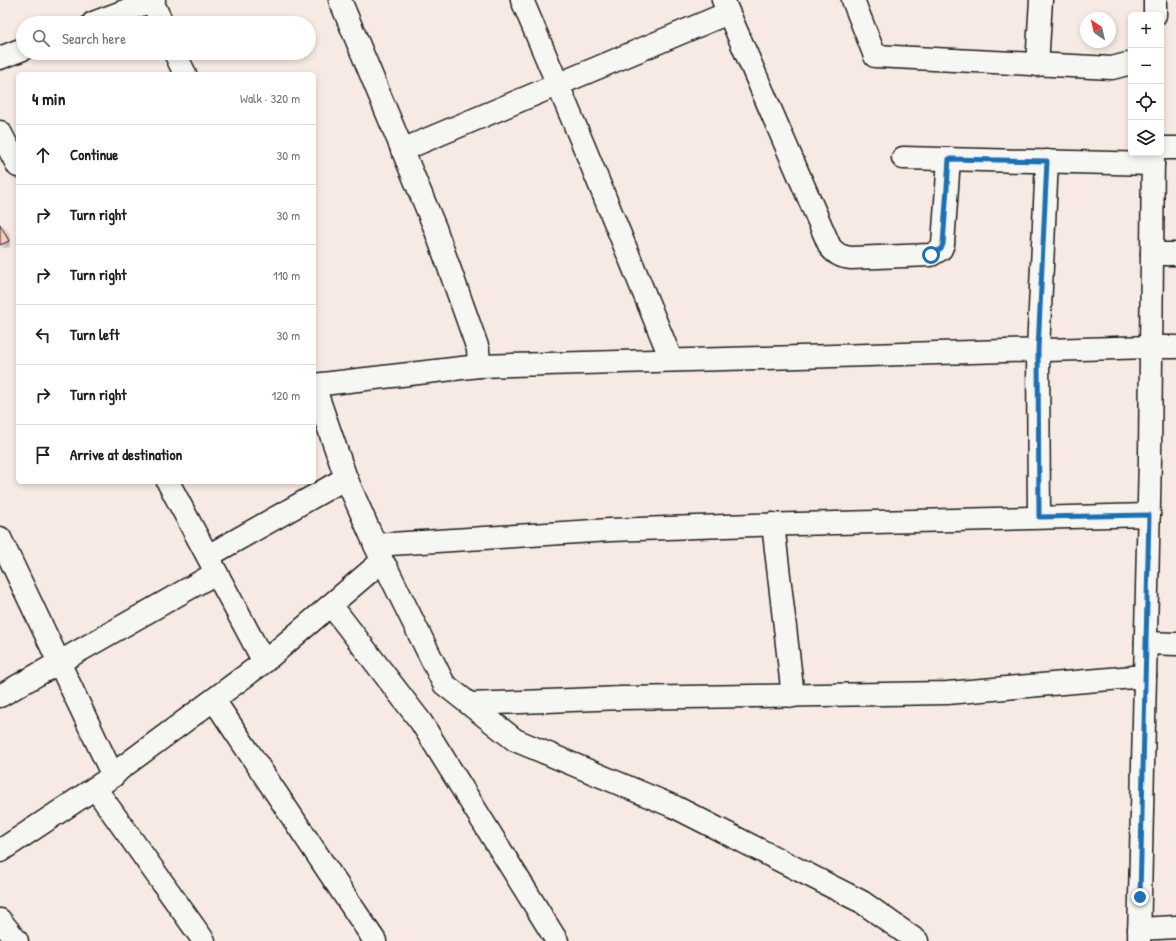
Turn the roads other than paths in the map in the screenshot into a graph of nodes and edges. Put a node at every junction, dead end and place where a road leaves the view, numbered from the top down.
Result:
1 (153, 0) edge
2 (340, 0) edge
3 (522, 0) edge
4 (853, 0) edge
5 (1041, 0) edge
6 (1155, 0) edge
7 (725, 7) edge
8 (1155, 12) edge
9 (111, 16) edge
10 (159, 16) edge
11 (16, 52) edge
12 (0, 58) edge
13 (179, 60) edge
14 (1037, 64) junction
15 (1128, 64) edge
16 (184, 72) edge
17 (558, 85) junction
18 (0, 132) edge
19 (1176, 148) edge
20 (402, 150) junction
21 (1164, 152) edge
22 (1138, 156) edge
23 (1156, 156) edge
24 (903, 158) dead end
25 (949, 159) junction
26 (1047, 161) junction
27 (16, 162) edge
28 (1152, 254) junction
29 (1176, 254) edge
30 (1151, 347) junction
31 (1176, 347) edge
32 (1038, 350) junction
33 (671, 360) junction
34 (479, 366) junction
35 (316, 386) edge
36 (316, 392) edge
37 (346, 478) junction
38 (169, 484) edge
39 (1149, 515) junction
40 (1039, 517) junction
41 (773, 524) junction
42 (0, 538) edge
43 (379, 553) junction
44 (212, 564) junction
45 (330, 605) junction
46 (1146, 644) junction
47 (1176, 644) edge
48 (58, 662) junction
49 (264, 662) junction
50 (1145, 676) junction
51 (0, 696) edge
52 (793, 696) junction
53 (214, 700) junction
54 (470, 704) junction
55 (113, 776) junction
56 (95, 788) junction
57 (0, 851) edge
58 (0, 920) edge
59 (1176, 927) edge
60 (1139, 935) edge
61 (17, 941) edge
62 (204, 941) edge
63 (375, 941) edge
64 (557, 941) edge
65 (916, 941) edge

1 - 9 street
1 - 10 street
2 - 20 street
3 - 17 street
4 - 14 street
5 - 14 street
6 - 8 street
7 - 17 street
7 - 25 street
11 - 12 street
13 - 16 street
14 - 15 street
17 - 20 street
17 - 33 street
18 - 27 street
19 - 21 street
20 - 34 street
22 - 26 street
23 - 28 street
24 - 25 street
25 - 26 street
26 - 32 street
28 - 29 street
28 - 30 street
30 - 31 street
30 - 32 street
30 - 39 street
32 - 33 street
32 - 40 street
33 - 34 street
34 - 35 street
36 - 37 street
37 - 43 street
37 - 44 street
38 - 44 street
39 - 40 street
39 - 46 street
40 - 41 street
41 - 43 street
41 - 52 street
42 - 48 street
43 - 45 street
43 - 54 street
44 - 48 street
44 - 49 street
45 - 49 street
45 - 64 street
46 - 47 street
46 - 50 street
48 - 51 street
48 - 55 street
49 - 53 street
50 - 52 street
50 - 60 street
52 - 54 street
53 - 55 street
53 - 63 street
54 - 65 street
55 - 56 street
56 - 57 street
56 - 62 street
58 - 61 street
59 - 60 street

